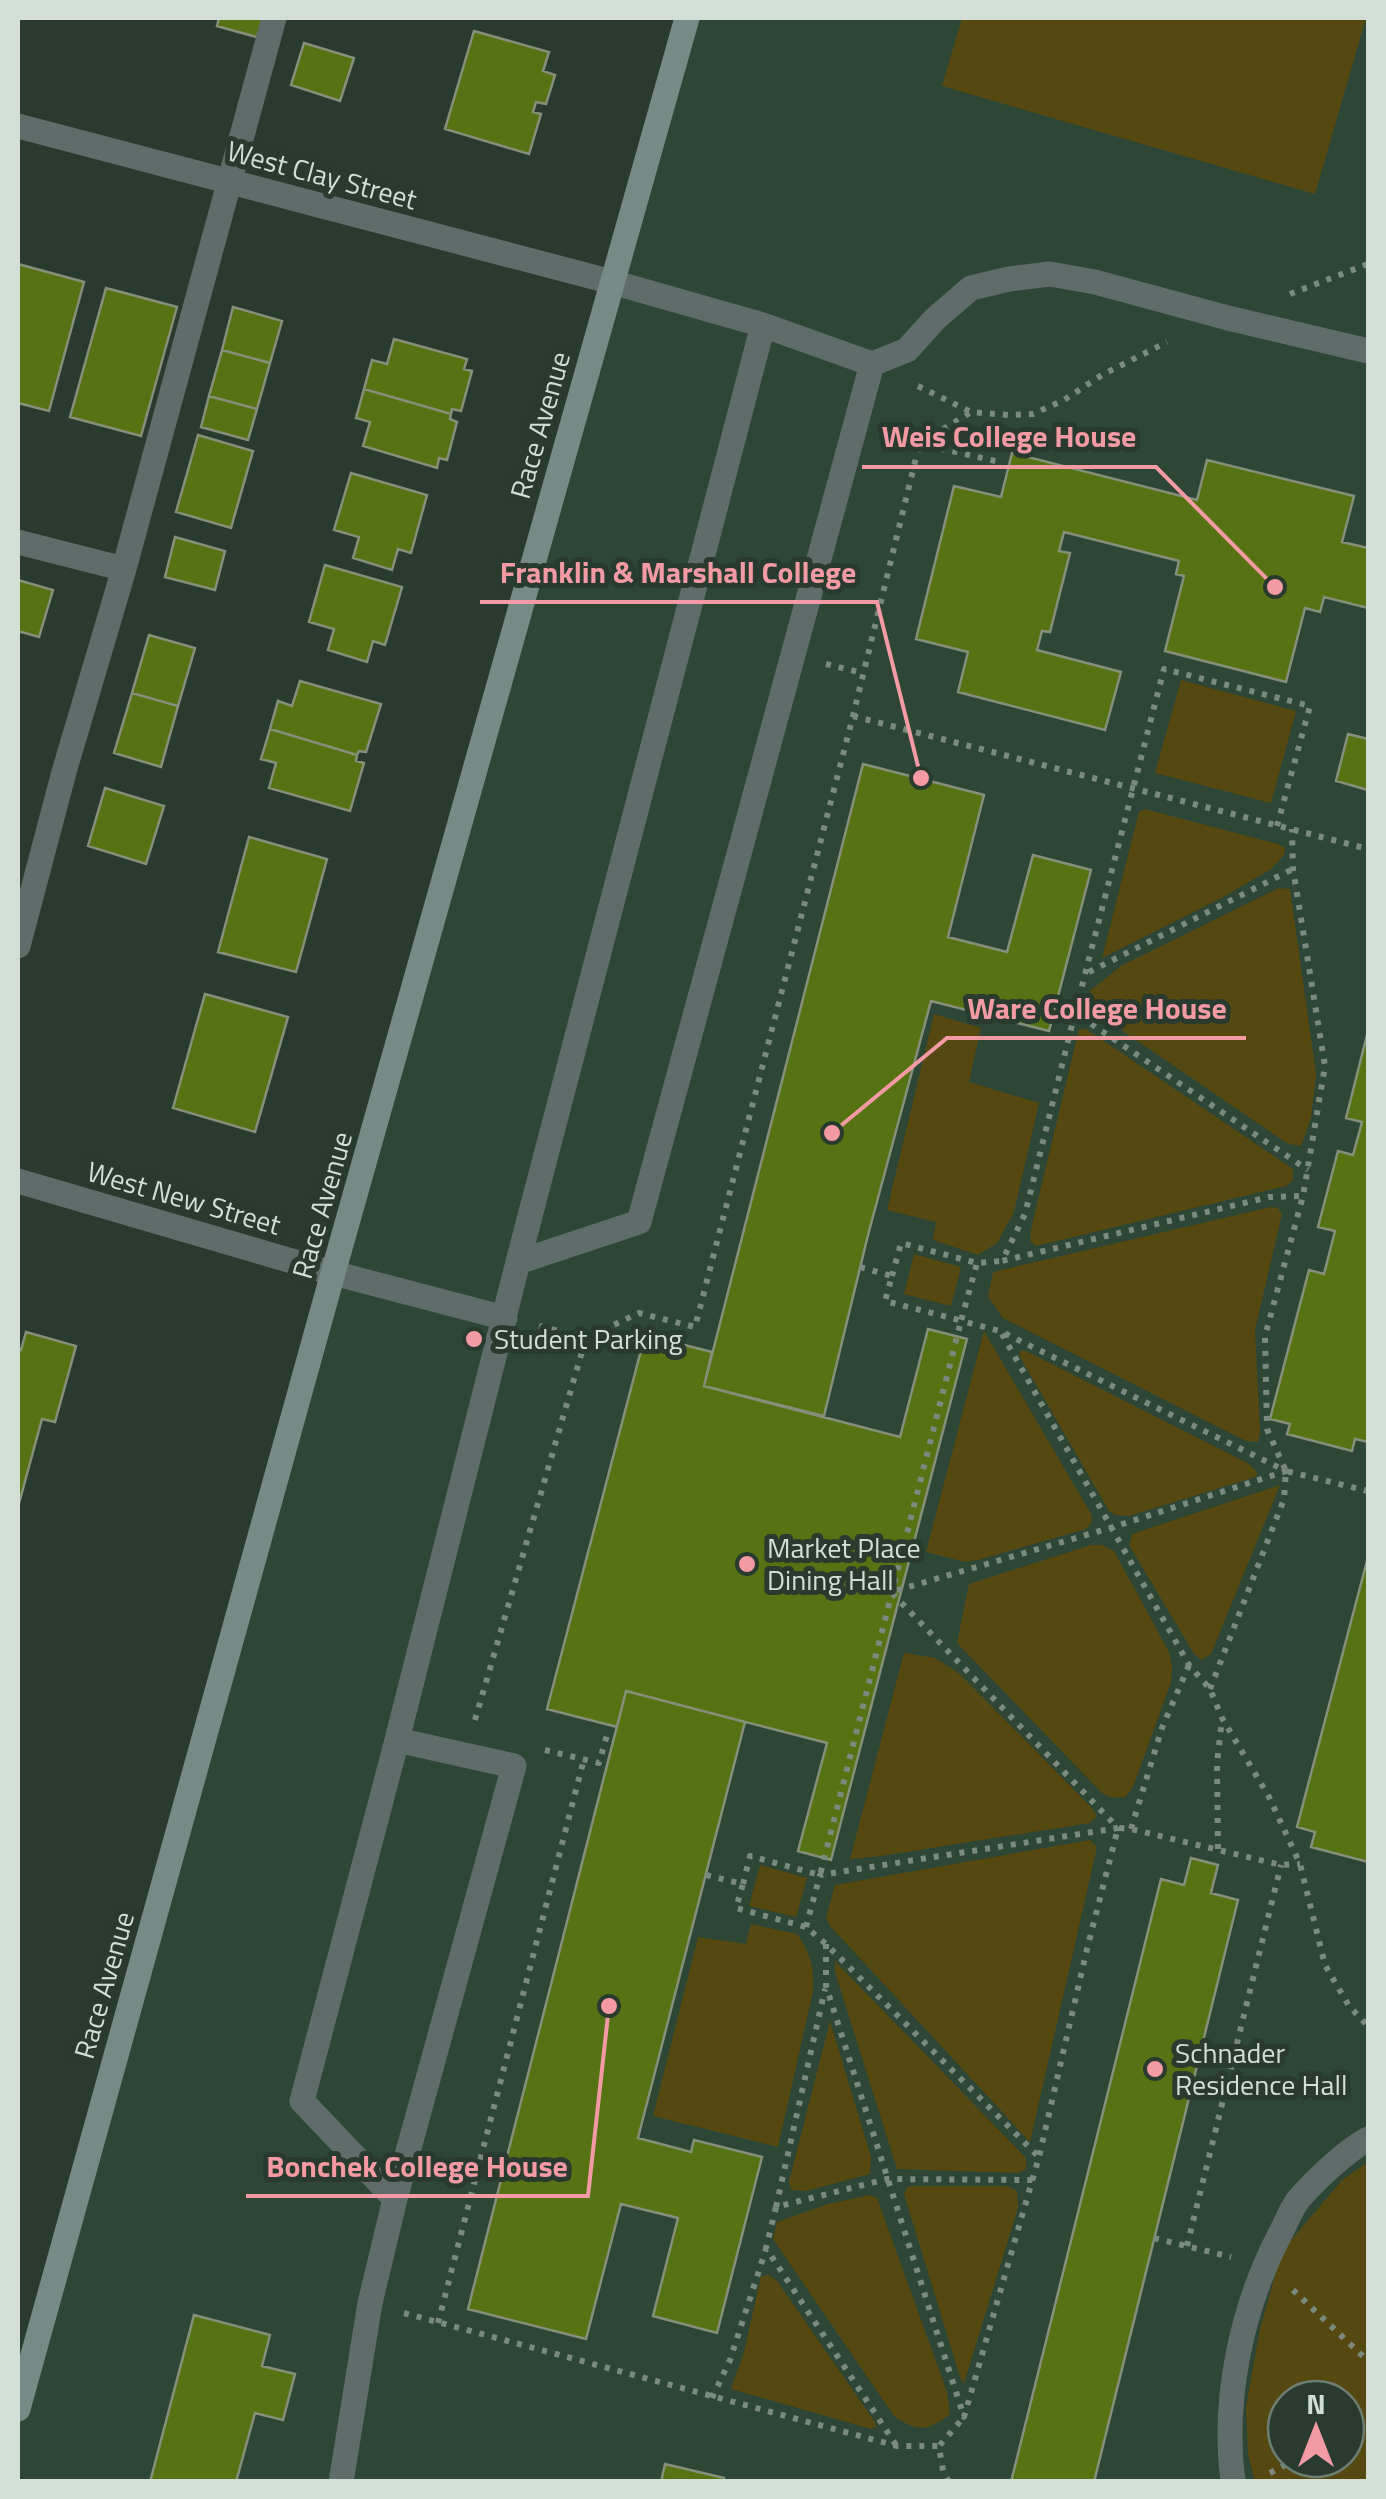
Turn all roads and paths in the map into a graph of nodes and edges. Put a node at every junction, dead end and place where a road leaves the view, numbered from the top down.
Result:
1 (274, 18) edge
2 (688, 18) edge
3 (18, 126) edge
4 (228, 181) junction
5 (1368, 264) edge
6 (612, 282) junction
7 (1228, 318) junction
8 (763, 325) junction
9 (1368, 351) edge
10 (872, 364) junction
11 (971, 412) junction
12 (924, 425) dead end
13 (920, 444) junction
14 (1000, 462) dead end
15 (18, 542) edge
16 (124, 569) junction
17 (853, 716) junction
18 (1133, 787) junction
19 (1277, 826) junction
20 (1292, 829) junction
21 (1368, 848) edge
22 (1293, 869) junction
23 (18, 946) edge
24 (1087, 973) junction
25 (1075, 1013) junction
26 (1308, 1170) junction
27 (18, 1181) edge
28 (1303, 1196) junction
29 (1002, 1261) junction
30 (518, 1262) junction
31 (977, 1263) junction
32 (860, 1268) dead end
33 (334, 1273) junction
34 (892, 1276) junction
35 (506, 1318) junction
36 (960, 1321) junction
37 (1000, 1331) junction
38 (586, 1338) junction
39 (1286, 1470) junction
40 (1368, 1491) edge
41 (1110, 1528) junction
42 (891, 1592) junction
43 (1189, 1665) junction
44 (1210, 1690) junction
45 (1222, 1718) junction
46 (472, 1732) dead end
47 (397, 1740) junction
48 (584, 1759) dead end
49 (1118, 1828) junction
50 (1131, 1829) junction
51 (1218, 1849) junction
52 (1300, 1864) junction
53 (1281, 1865) junction
54 (706, 1874) dead end
55 (820, 1874) junction
56 (742, 1884) junction
57 (806, 1927) junction
58 (826, 1944) junction
59 (826, 1986) junction
60 (1368, 2026) edge
61 (1368, 2139) edge
62 (1039, 2158) junction
63 (887, 2179) junction
64 (1033, 2180) junction
65 (395, 2200) junction
66 (776, 2207) junction
67 (1187, 2246) dead end
68 (766, 2248) junction
69 (370, 2303) junction
70 (438, 2323) junction
71 (712, 2398) junction
72 (18, 2409) edge
73 (964, 2418) junction
74 (898, 2446) junction
75 (939, 2446) junction
76 (943, 2471) junction
77 (341, 2482) edge
78 (939, 2482) edge
79 (949, 2482) edge
80 (1233, 2482) edge

1 - 4 street
2 - 6 main road, Race Avenue
3 - 4 street, West Clay Street
4 - 6 street, West Clay Street
4 - 16 street
5 - 7 path
6 - 8 street, West Clay Street
6 - 33 main road, Race Avenue
7 - 9 street
7 - 10 street
7 - 11 path
8 - 10 street, West Clay Street
8 - 30 street
10 - 11 path
10 - 30 street
11 - 13 path
12 - 13 path
13 - 14 path
13 - 17 path
15 - 16 street
16 - 23 street
17 - 18 path
17 - 38 path
18 - 19 path
18 - 19 path
18 - 24 path
19 - 20 path
20 - 21 path
20 - 22 path
22 - 24 path
22 - 26 path
24 - 25 path
25 - 26 path
25 - 29 path
26 - 28 path
27 - 33 street, West New Street
28 - 29 path
28 - 39 path
29 - 31 path
30 - 35 street
31 - 34 path
31 - 36 path
32 - 34 path
33 - 35 street, West New Street
33 - 72 main road, Race Avenue
34 - 36 path
35 - 38 path
35 - 47 street
36 - 37 path
36 - 42 path
37 - 39 path
37 - 41 path
38 - 46 path
39 - 40 path
39 - 41 path
39 - 44 path
41 - 42 path
41 - 43 path
42 - 49 path
42 - 55 path
43 - 44 path
43 - 50 path
44 - 45 path
45 - 51 path
45 - 52 path
47 - 65 street
47 - 65 street
48 - 70 path
49 - 50 path
49 - 55 path
49 - 62 path
50 - 51 path
51 - 53 path
52 - 53 path
52 - 60 path
53 - 67 path
54 - 56 path
55 - 56 path
55 - 57 path
56 - 57 path
57 - 58 path
58 - 59 path
58 - 62 path
59 - 63 path
59 - 66 path
61 - 80 street
62 - 64 path
63 - 64 path
63 - 66 path
63 - 73 path
64 - 73 path
65 - 69 street
66 - 68 path
68 - 71 path
68 - 74 path
69 - 70 path
69 - 77 street
70 - 71 path
71 - 74 path
73 - 75 path
74 - 75 path
75 - 76 path
76 - 78 path
76 - 79 path

